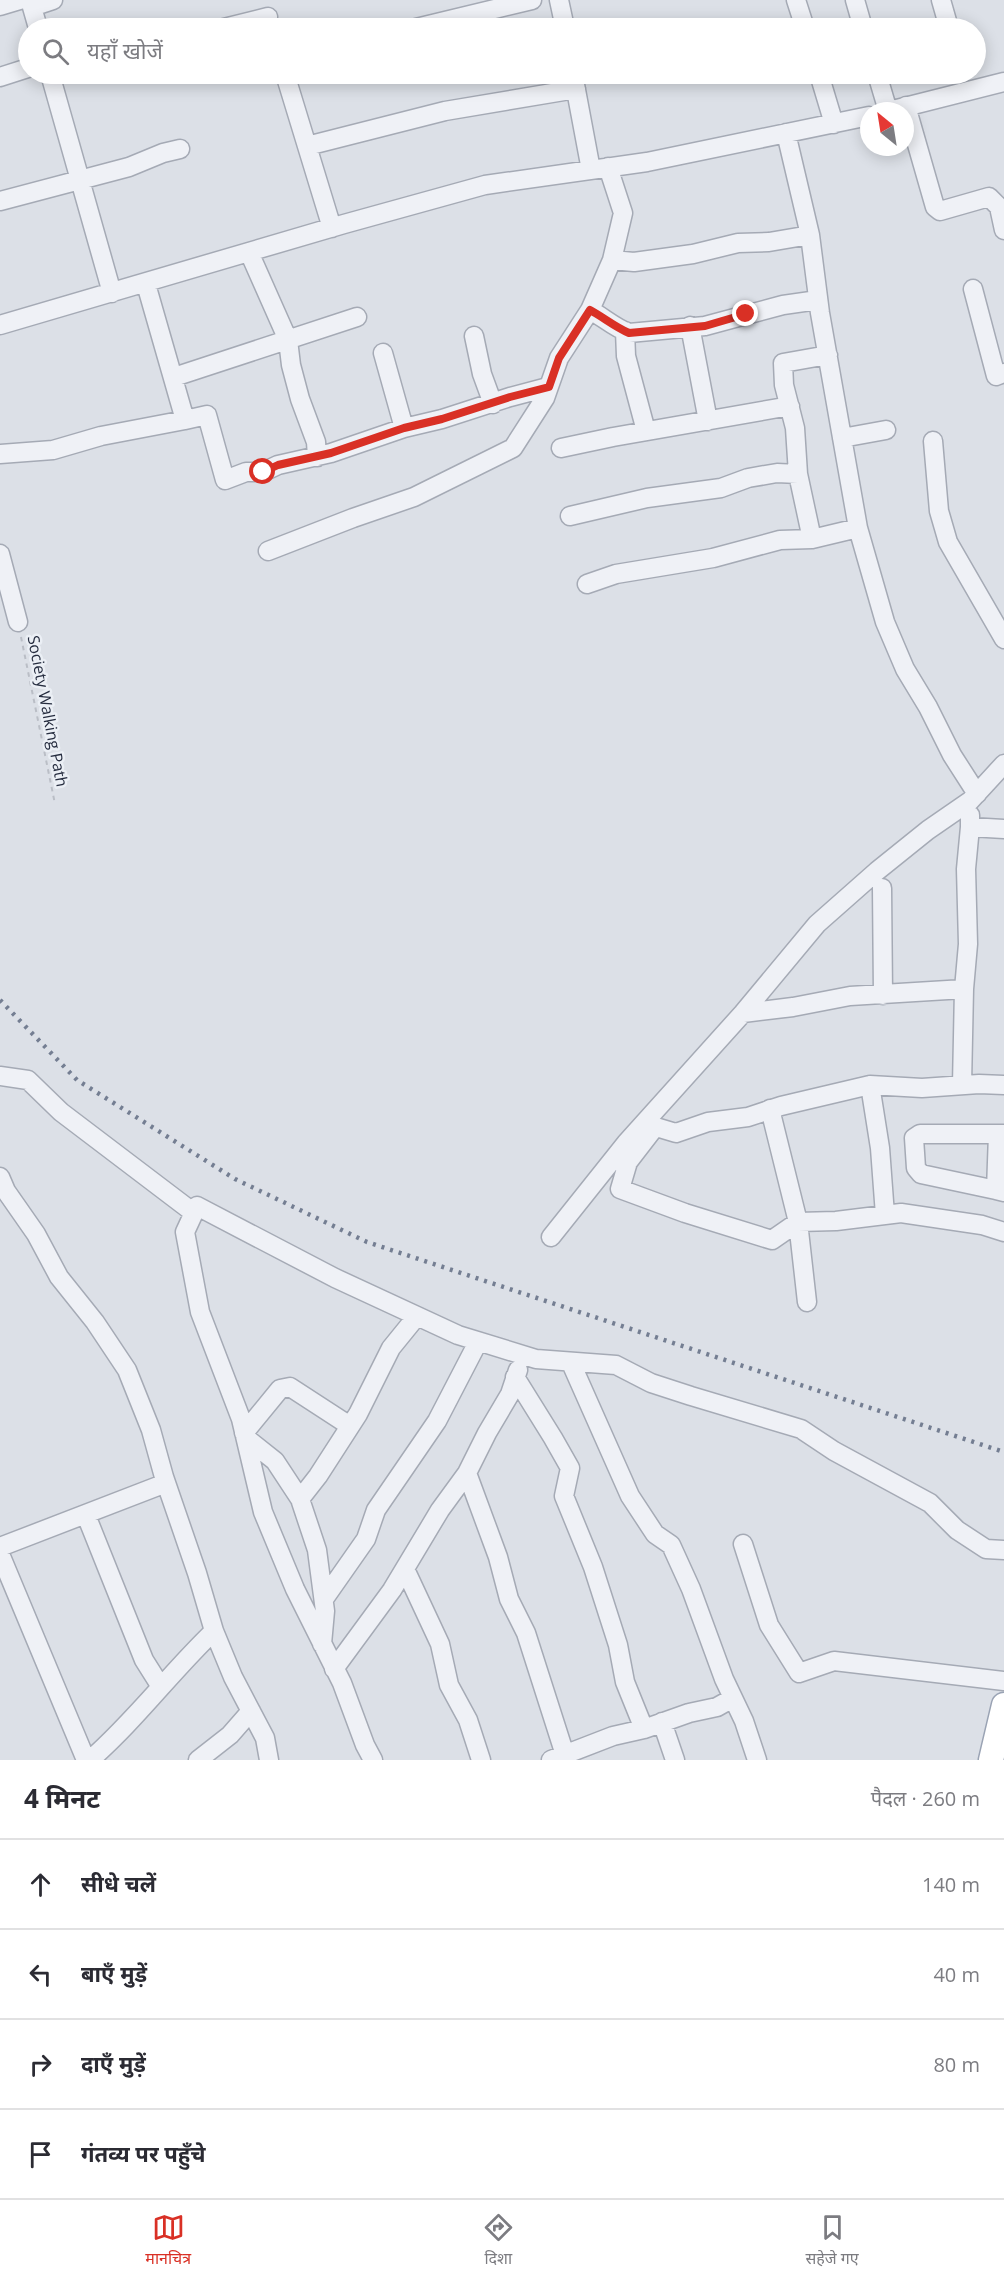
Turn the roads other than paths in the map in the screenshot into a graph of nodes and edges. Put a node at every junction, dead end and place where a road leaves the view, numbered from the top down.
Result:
1 (53, 0) edge
2 (532, 0) edge
3 (559, 0) edge
4 (796, 0) edge
5 (855, 0) edge
6 (941, 0) edge
7 (27, 2) edge
8 (0, 6) edge
9 (34, 18) edge
10 (457, 18) edge
11 (563, 18) edge
12 (802, 18) edge
13 (860, 18) edge
14 (947, 18) edge
15 (18, 71) edge
16 (0, 77) edge
17 (986, 82) edge
18 (1004, 82) edge
19 (56, 84) edge
20 (288, 84) edge
21 (562, 84) edge
22 (576, 84) edge
23 (822, 84) edge
24 (881, 84) edge
25 (960, 84) edge
26 (890, 102) edge
27 (914, 102) edge
28 (860, 118) edge
29 (834, 124) junction
30 (786, 133) junction
31 (307, 146) junction
32 (180, 149) dead end
33 (913, 156) edge
34 (600, 169) junction
35 (80, 181) junction
36 (0, 201) edge
37 (332, 228) junction
38 (1004, 230) edge
39 (810, 235) junction
40 (249, 252) junction
41 (612, 260) junction
42 (146, 284) junction
43 (973, 289) dead end
44 (112, 293) junction
45 (818, 300) junction
46 (590, 310) junction
47 (357, 317) dead end
48 (0, 325) edge
49 (690, 327) junction
50 (625, 331) junction
51 (474, 336) dead end
52 (288, 340) junction
53 (383, 353) dead end
54 (828, 355) junction
55 (1004, 373) edge
56 (174, 377) junction
57 (549, 387) junction
58 (493, 404) junction
59 (790, 406) junction
60 (185, 420) junction
61 (708, 421) junction
62 (404, 428) junction
63 (886, 430) dead end
64 (646, 431) junction
65 (842, 438) junction
66 (933, 441) dead end
67 (561, 448) dead end
68 (0, 453) edge
69 (317, 457) junction
70 (798, 474) junction
71 (570, 516) dead end
72 (858, 528) junction
73 (812, 539) junction
74 (268, 551) dead end
75 (0, 554) edge
76 (587, 584) dead end
77 (18, 622) road end
78 (1004, 639) edge
79 (1004, 764) edge
80 (973, 797) junction
81 (970, 827) junction
82 (1004, 829) edge
83 (882, 888) dead end
84 (964, 989) junction
85 (883, 995) junction
86 (743, 1013) junction
87 (0, 1076) edge
88 (870, 1085) junction
89 (962, 1085) junction
90 (1004, 1085) edge
91 (770, 1109) junction
92 (650, 1125) junction
93 (1001, 1134) edge
94 (0, 1177) edge
95 (1000, 1191) edge
96 (194, 1213) junction
97 (885, 1215) junction
98 (798, 1222) junction
99 (1004, 1232) edge
100 (551, 1237) dead end
101 (807, 1302) dead end
102 (417, 1316) junction
103 (478, 1342) junction
104 (523, 1355) junction
105 (571, 1363) junction
106 (515, 1377) junction
107 (350, 1426) junction
108 (245, 1435) junction
109 (467, 1473) junction
110 (166, 1484) junction
111 (300, 1499) junction
112 (86, 1515) junction
113 (743, 1544) dead end
114 (0, 1547) edge
115 (1004, 1550) edge
116 (0, 1554) edge
117 (405, 1569) junction
118 (324, 1599) junction
119 (214, 1631) junction
120 (322, 1646) junction
121 (334, 1669) junction
122 (1004, 1680) edge
123 (161, 1687) junction
124 (733, 1698) junction
125 (1004, 1705) edge
126 (251, 1711) junction
127 (662, 1722) junction
128 (644, 1729) junction
129 (590, 1754) edge
130 (558, 1757) edge
131 (88, 1760) edge
132 (198, 1760) edge
133 (269, 1760) edge
134 (373, 1760) edge
135 (481, 1760) edge
136 (675, 1760) edge
137 (757, 1760) edge
138 (991, 1760) edge

1 - 7 street
2 - 10 street
3 - 11 street
4 - 12 street
5 - 13 street
6 - 14 street
7 - 8 street
7 - 9 street
15 - 16 street
17 - 18 street
19 - 35 street
20 - 31 street
21 - 31 street
22 - 34 street
23 - 29 street
24 - 26 street
25 - 27 street
28 - 29 street
29 - 30 street
30 - 34 street
30 - 39 street
31 - 37 street
32 - 35 street
33 - 38 street
34 - 37 street
34 - 41 street
35 - 36 street
35 - 44 street
37 - 40 street
39 - 41 street
39 - 45 street
40 - 42 street
40 - 52 street
41 - 46 street
42 - 44 street
42 - 56 street
43 - 55 street
44 - 48 street
45 - 49 street
45 - 54 street
46 - 50 street
46 - 57 street
47 - 52 street
49 - 50 street
49 - 61 street
50 - 64 street
51 - 58 street
52 - 56 street
52 - 69 street
53 - 62 street
54 - 59 street
54 - 65 street
56 - 60 street
57 - 58 street
57 - 74 street
58 - 62 street
59 - 61 street
59 - 70 street
60 - 68 street
60 - 69 street
61 - 64 street
62 - 69 street
63 - 65 street
64 - 67 street
65 - 72 street
66 - 78 street
70 - 71 street
70 - 73 street
72 - 73 street
72 - 80 street
73 - 76 street
75 - 77 street
79 - 80 street
80 - 81 street
80 - 86 street
81 - 82 street
81 - 84 street
83 - 85 street
84 - 85 street
84 - 89 street
85 - 86 street
86 - 92 street
87 - 96 street
88 - 89 street
88 - 91 street
88 - 97 street
89 - 90 street
91 - 92 street
91 - 98 street
92 - 98 street
92 - 100 street
93 - 95 street
93 - 95 street
94 - 110 street
96 - 102 street
96 - 108 street
97 - 98 street
97 - 99 street
98 - 101 street
102 - 103 street
102 - 107 street
103 - 104 street
103 - 118 street
104 - 105 street
104 - 106 street
105 - 115 street
105 - 124 street
106 - 109 street
106 - 128 street
107 - 108 street
107 - 111 street
108 - 111 street
108 - 120 street
109 - 117 street
109 - 130 street
110 - 112 street
110 - 119 street
111 - 118 street
112 - 114 street
112 - 123 street
113 - 122 street
116 - 131 street
117 - 121 street
117 - 135 street
118 - 120 street
119 - 123 street
119 - 126 street
120 - 121 street
121 - 134 street
123 - 131 street
124 - 127 street
124 - 137 street
125 - 138 main road
126 - 132 street
126 - 133 street
127 - 128 street
127 - 136 street
128 - 129 street
129 - 130 street

